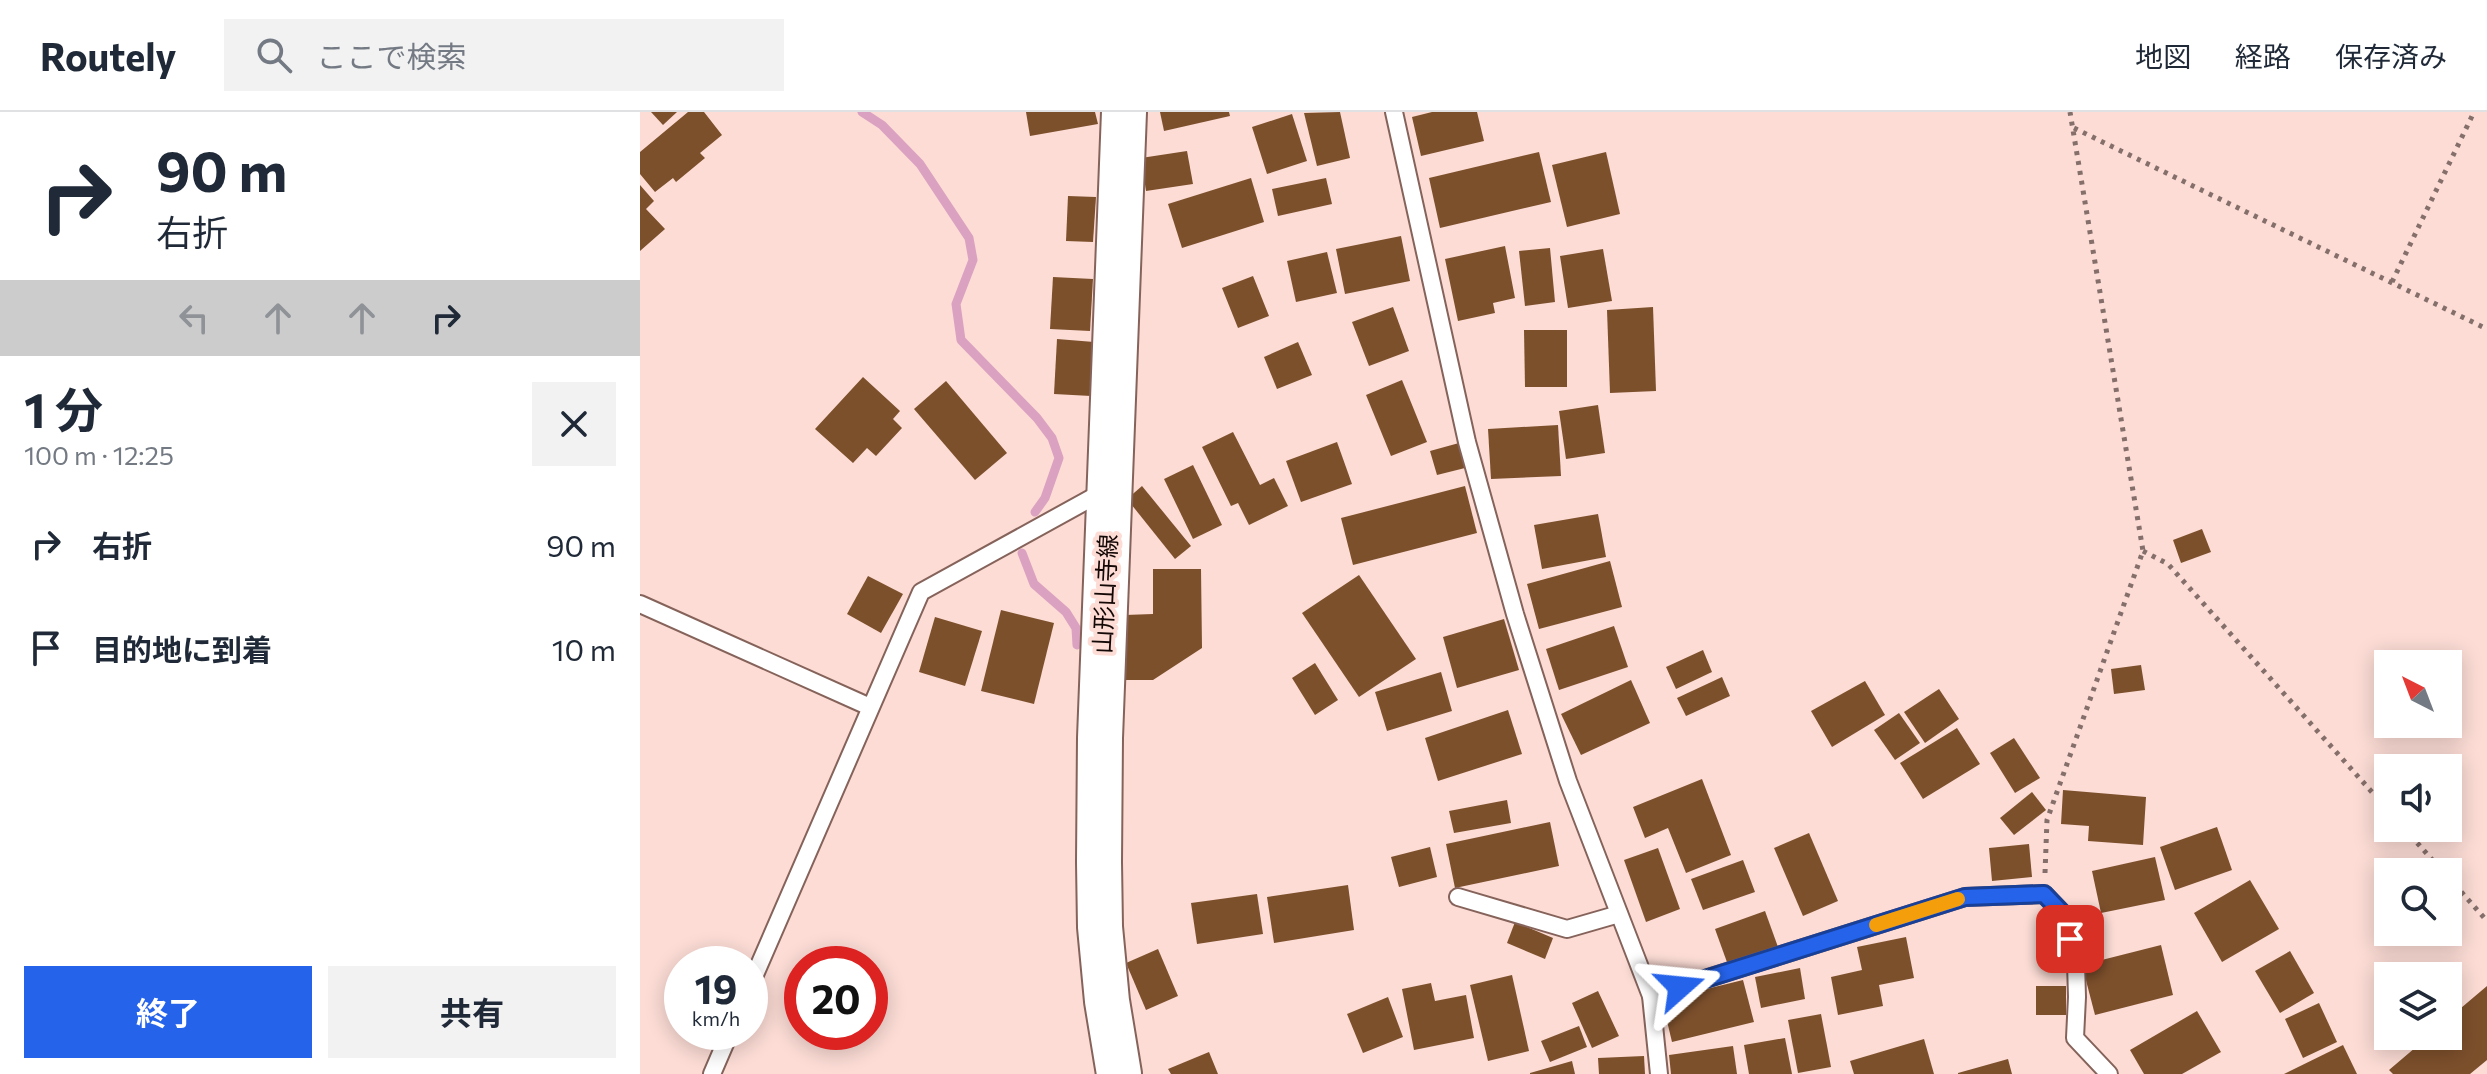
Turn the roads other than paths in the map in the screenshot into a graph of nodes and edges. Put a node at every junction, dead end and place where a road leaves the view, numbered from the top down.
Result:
1 (1124, 112) edge
2 (1394, 112) edge
3 (1111, 487) junction
4 (640, 604) edge
5 (870, 707) junction
6 (1458, 897) dead end
7 (1619, 914) junction
8 (767, 946) edge
9 (1651, 996) junction
10 (722, 1050) edge
11 (1115, 1068) edge
12 (712, 1074) edge
13 (1659, 1074) edge
14 (2109, 1074) edge

1 - 3 main road, 山形山寺線
2 - 7 lane
3 - 5 lane
3 - 11 main road, 山形山寺線
4 - 5 lane
5 - 8 lane
6 - 7 lane
7 - 9 lane
9 - 13 lane
9 - 14 lane
10 - 12 lane

